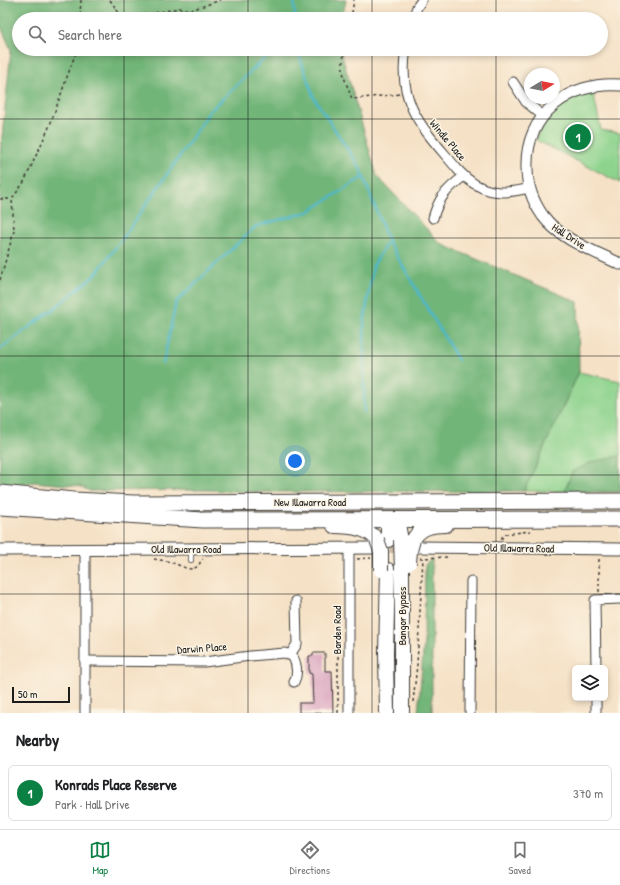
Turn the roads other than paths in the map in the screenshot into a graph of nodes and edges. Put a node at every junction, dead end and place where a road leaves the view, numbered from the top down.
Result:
1 (422, 0) edge
2 (415, 12) edge
3 (405, 56) edge
4 (513, 82) dead end
5 (620, 85) edge
6 (543, 116) junction
7 (464, 176) junction
8 (529, 188) junction
9 (433, 218) dead end
10 (620, 264) edge
11 (0, 493) edge
12 (620, 501) edge
13 (390, 502) junction
14 (0, 507) edge
15 (393, 519) junction
16 (481, 519) junction
17 (620, 519) edge
18 (306, 520) junction
19 (620, 549) edge
20 (0, 550) edge
21 (85, 550) junction
22 (348, 553) junction
23 (396, 554) junction
24 (471, 581) dead end
25 (620, 599) edge
26 (296, 601) dead end
27 (290, 656) junction
28 (85, 661) junction
29 (596, 665) edge
30 (294, 682) dead end
31 (596, 701) edge
32 (408, 709) edge
33 (85, 713) edge
34 (349, 713) edge
35 (387, 713) edge
36 (470, 713) edge
37 (596, 713) edge

1 - 2 street
3 - 7 street, Windle Place
4 - 6 street
5 - 6 street, Hall Drive
6 - 8 street, Hall Drive
7 - 8 street, Windle Place
7 - 9 street
8 - 10 street, Hall Drive
11 - 13 highway, New Illawarra Road
12 - 13 highway, New Illawarra Road
13 - 15 highway
14 - 18 highway, New Illawarra Road
15 - 16 highway, New Illawarra Road
15 - 18 highway, New Illawarra Road
15 - 23 main road, Bangor Bypass
16 - 17 highway, New Illawarra Road
16 - 23 main road
18 - 23 main road
19 - 23 street, Old Illawarra Road
20 - 21 street, Old Illawarra Road
21 - 22 street, Old Illawarra Road
21 - 28 street
22 - 23 street, Old Illawarra Road
22 - 34 street, Barden Road
23 - 32 main road, Bangor Bypass
23 - 35 main road, Bangor Bypass
24 - 36 street
25 - 29 street
26 - 27 street
27 - 28 street, Darwin Place
27 - 30 street
28 - 33 street
31 - 37 street

